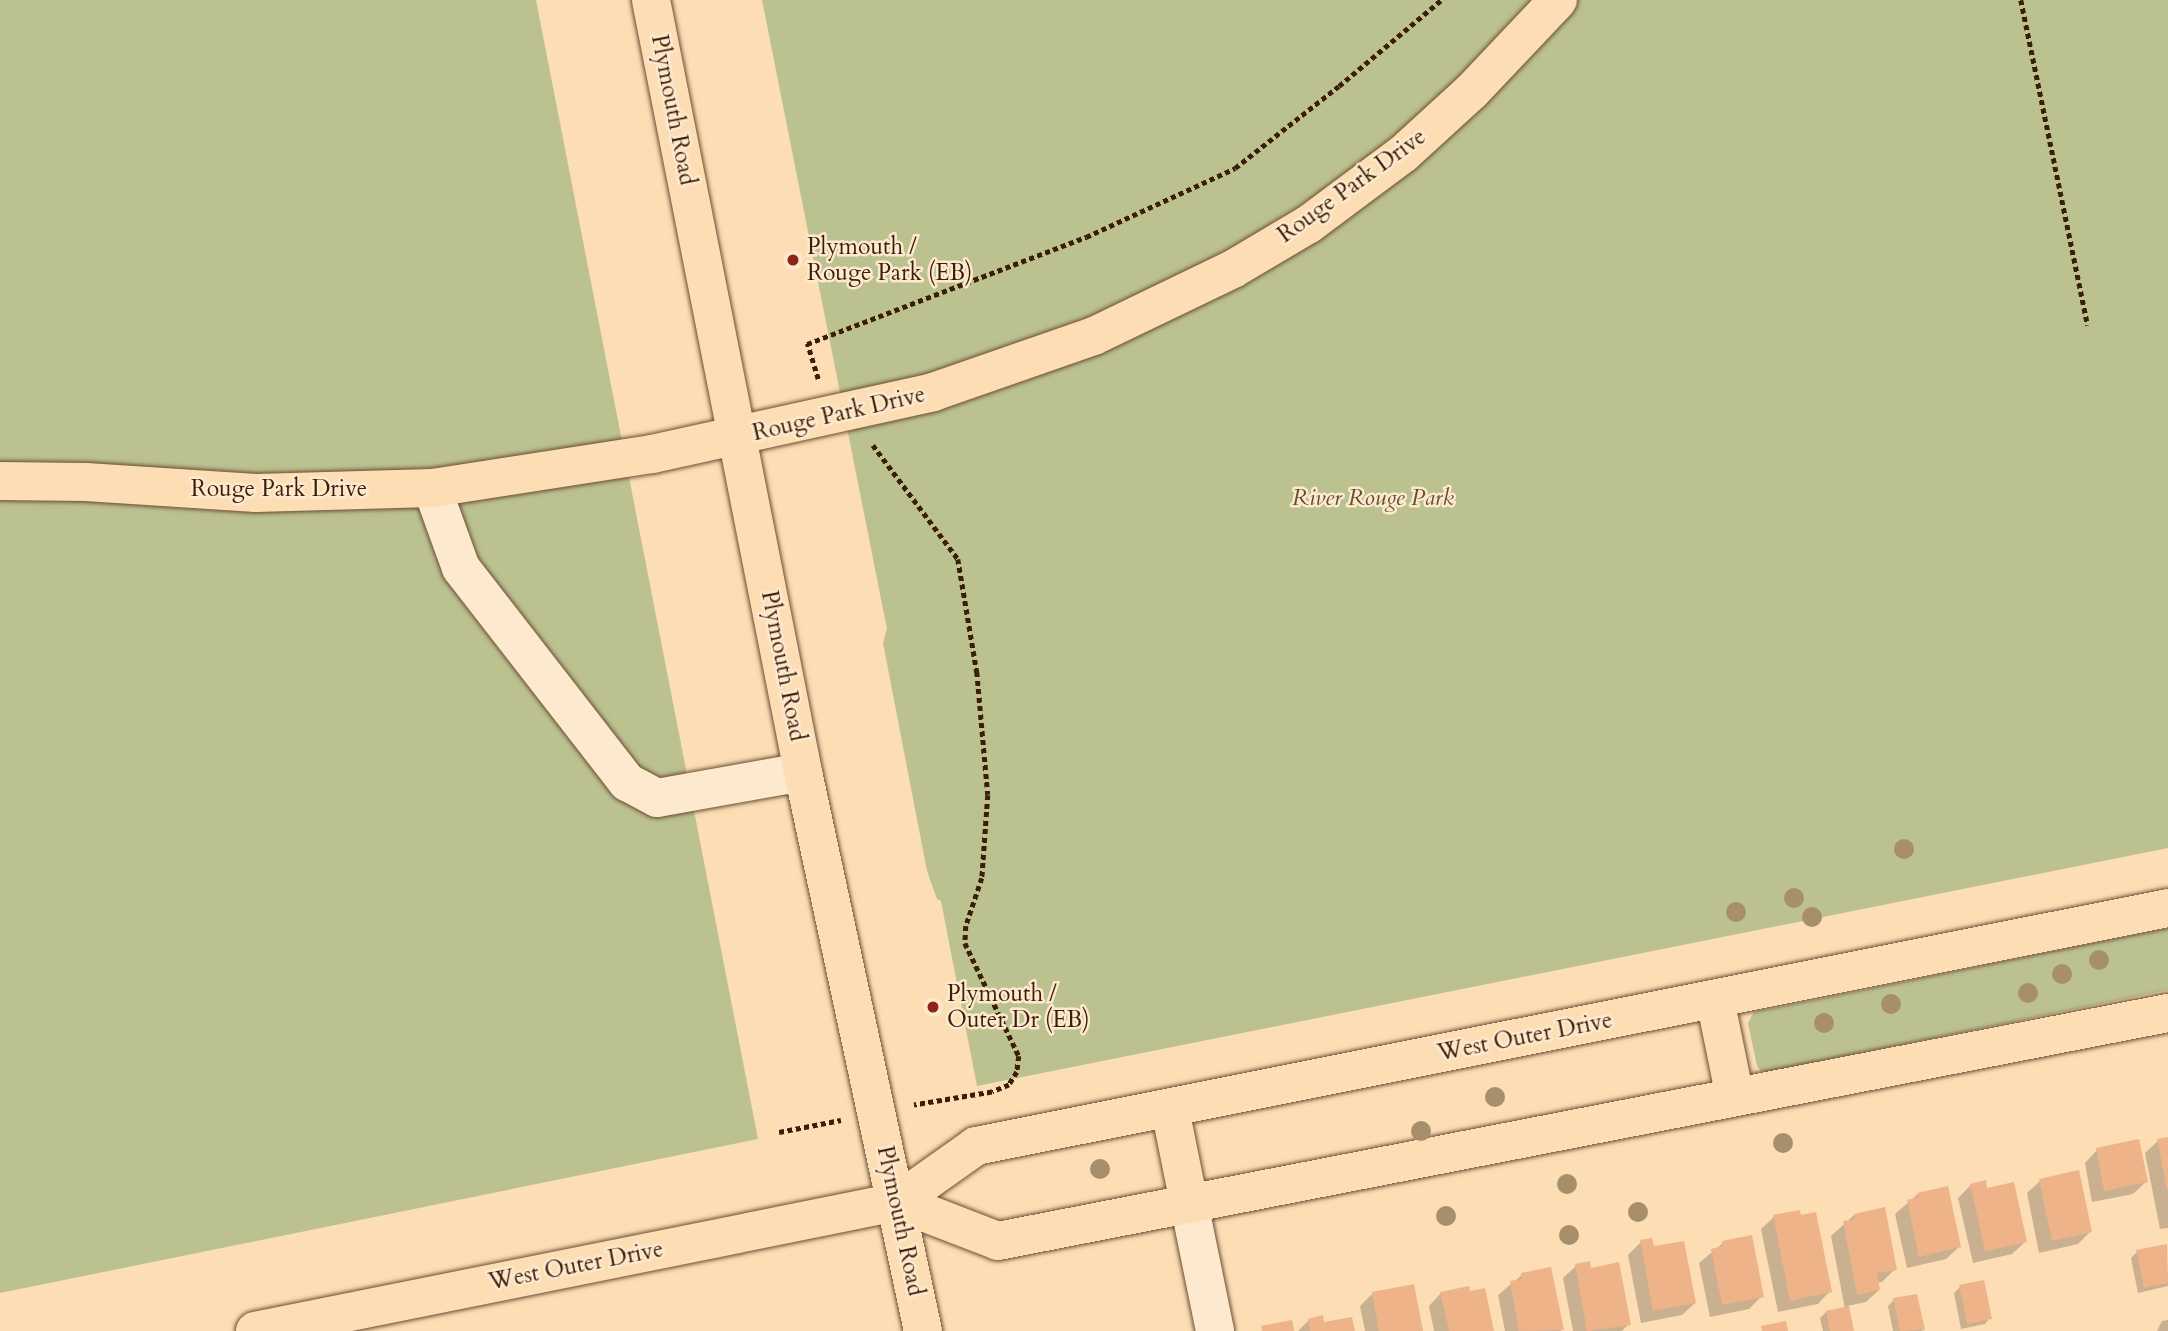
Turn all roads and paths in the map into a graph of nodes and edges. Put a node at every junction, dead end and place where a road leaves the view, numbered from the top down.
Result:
1 (651, 0) edge
2 (1441, 0) edge
3 (1558, 0) edge
4 (2021, 0) edge
5 (2088, 325) dead end
6 (815, 374) dead end
7 (738, 437) junction
8 (873, 445) dead end
9 (0, 481) edge
10 (432, 488) junction
11 (803, 772) junction
12 (2168, 908) edge
13 (1715, 999) junction
14 (2168, 1013) edge
15 (954, 1097) dead end
16 (1735, 1097) junction
17 (1170, 1109) junction
18 (788, 1130) dead end
19 (779, 1132) dead end
20 (897, 1202) junction
21 (1189, 1203) junction
22 (255, 1331) edge
23 (923, 1331) edge
24 (1215, 1331) edge

1 - 7 main road, Plymouth Road
2 - 6 path
3 - 7 main road, Rouge Park Drive
4 - 5 path
7 - 10 main road, Rouge Park Drive
7 - 11 main road, Plymouth Road
8 - 15 path
9 - 10 main road, Rouge Park Drive
10 - 11 lane
11 - 20 main road, Plymouth Road
12 - 13 main road, West Outer Drive
13 - 16 main road
13 - 17 main road, West Outer Drive
14 - 16 main road
16 - 21 main road
17 - 20 main road, West Outer Drive
17 - 21 main road
18 - 19 path
20 - 21 main road
20 - 22 main road, West Outer Drive
20 - 23 main road, Plymouth Road
21 - 24 lane

